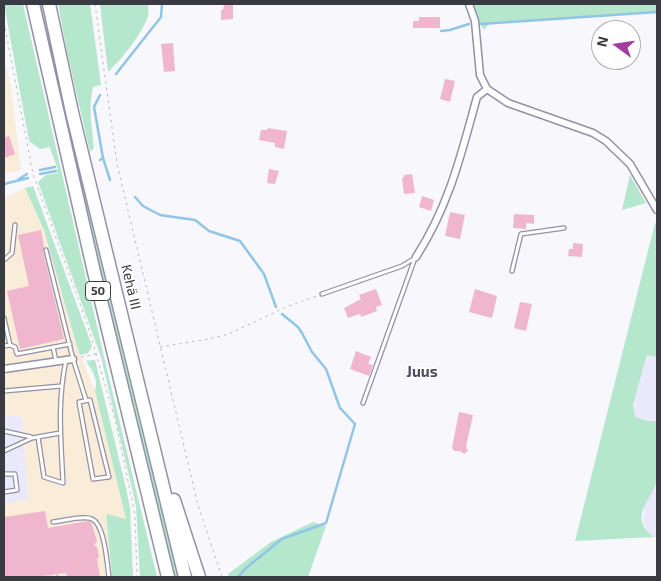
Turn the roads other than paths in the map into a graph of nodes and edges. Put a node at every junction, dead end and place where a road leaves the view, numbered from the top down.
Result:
1 (33, 4) edge
2 (49, 4) edge
3 (469, 4) edge
4 (487, 88) junction
5 (657, 209) edge
6 (15, 225) dead end
7 (564, 228) dead end
8 (46, 250) dead end
9 (416, 258) junction
10 (4, 260) edge
11 (512, 271) dead end
12 (322, 294) road end
13 (4, 318) edge
14 (70, 344) junction
15 (10, 345) junction
16 (4, 346) edge
17 (53, 347) junction
18 (69, 360) junction
19 (56, 361) junction
20 (4, 369) edge
21 (61, 386) junction
22 (4, 391) edge
23 (86, 400) junction
24 (363, 403) dead end
25 (4, 431) edge
26 (60, 433) junction
27 (38, 437) junction
28 (32, 438) junction
29 (4, 451) edge
30 (154, 452) junction
31 (4, 474) edge
32 (4, 492) edge
33 (53, 522) dead end
34 (109, 577) edge
35 (168, 577) edge
36 (185, 577) edge
37 (199, 577) edge

1 - 35 highway, 50
2 - 30 highway, Kehä III / 50
3 - 4 street
4 - 5 street
4 - 9 street
6 - 10 lane
7 - 11 lane
8 - 14 lane
9 - 12 lane
9 - 24 lane
13 - 15 lane
14 - 17 lane
14 - 18 lane
15 - 16 lane
15 - 17 lane
17 - 19 lane
18 - 19 street
18 - 21 lane
18 - 23 lane
19 - 20 street
21 - 22 lane
21 - 26 lane
23 - 23 lane
25 - 28 lane
26 - 27 lane
26 - 27 lane
27 - 28 lane
28 - 29 lane
30 - 36 highway, Kehä III / 50
30 - 37 highway
31 - 32 lane
33 - 34 lane

